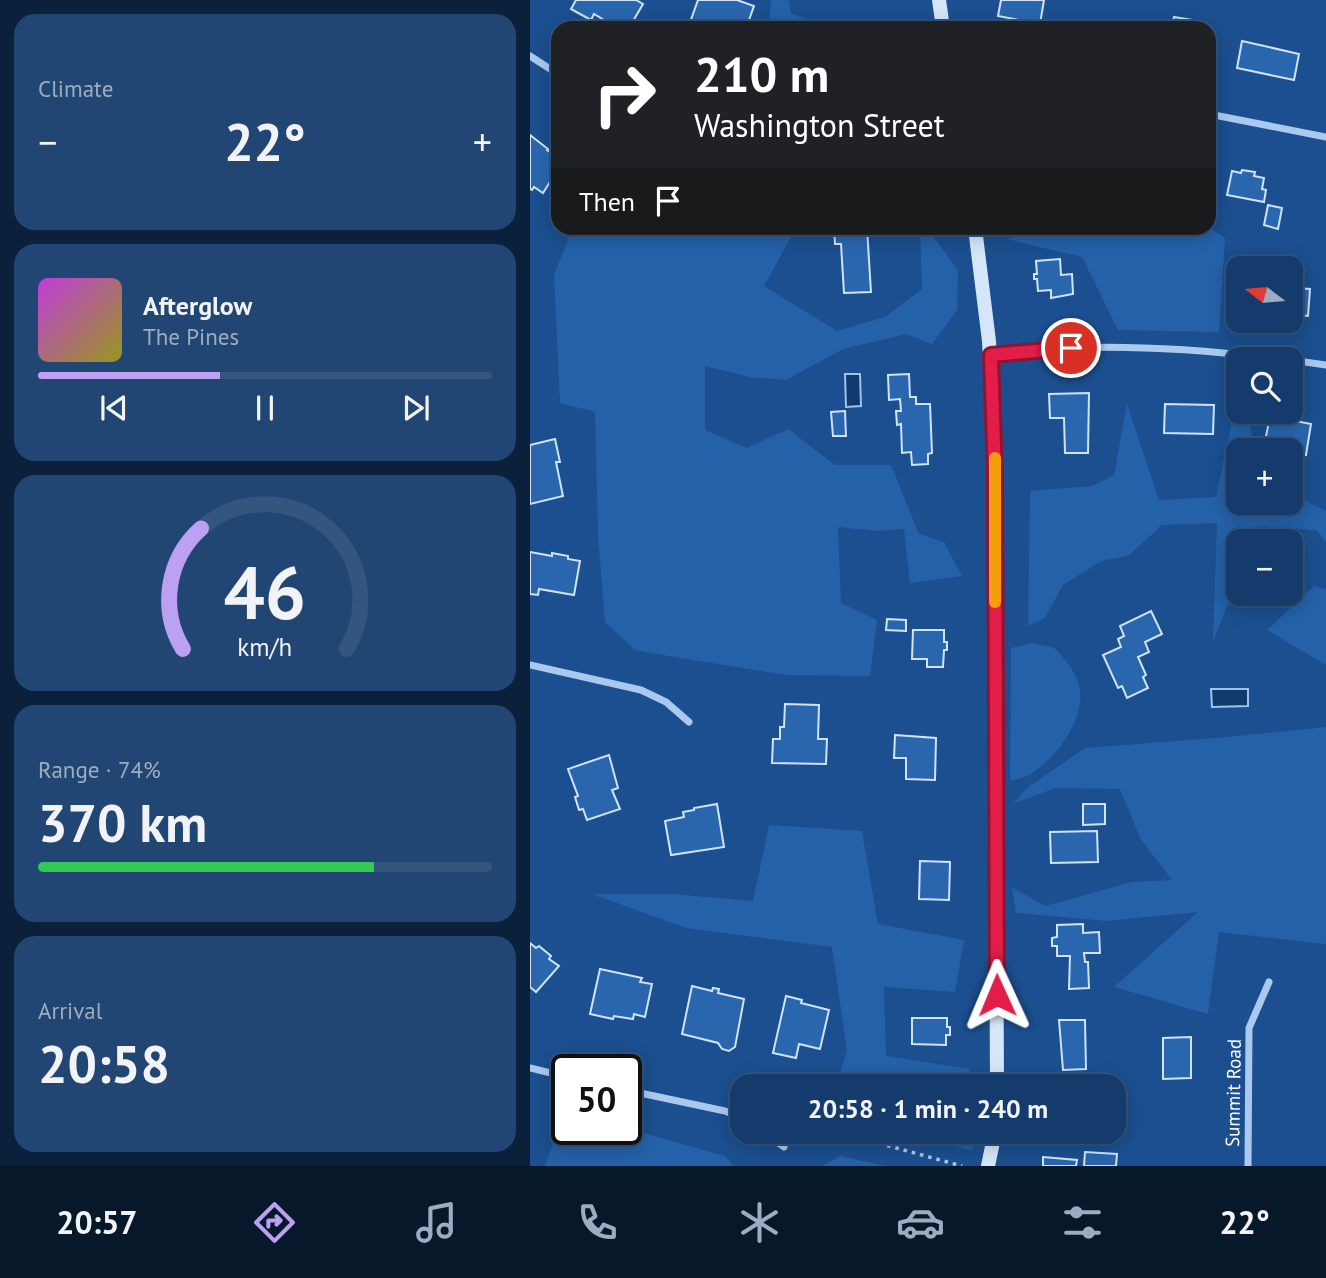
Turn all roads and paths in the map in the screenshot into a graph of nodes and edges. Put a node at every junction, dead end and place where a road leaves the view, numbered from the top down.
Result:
1 (939, 0) edge
2 (941, 21) edge
3 (530, 56) edge
4 (551, 70) edge
5 (1216, 115) edge
6 (1326, 137) edge
7 (976, 235) edge
8 (1226, 353) edge
9 (991, 355) junction
10 (1303, 362) edge
11 (1326, 365) edge
12 (530, 665) edge
13 (689, 722) dead end
14 (1269, 982) dead end
15 (530, 1068) edge
16 (551, 1073) edge
17 (997, 1074) edge
18 (642, 1093) edge
19 (730, 1113) edge
20 (780, 1144) edge
21 (790, 1144) edge
22 (882, 1144) edge
23 (993, 1144) edge
24 (784, 1147) joint
25 (962, 1166) edge
26 (988, 1166) edge
27 (1248, 1166) edge

1 - 2 main road
3 - 4 street
5 - 6 street
7 - 9 main road
8 - 9 street
9 - 17 main road
10 - 11 street
12 - 13 street
14 - 27 street, Summit Road
15 - 16 street
18 - 19 street
20 - 24 street
21 - 24 path
22 - 25 path
23 - 26 main road

